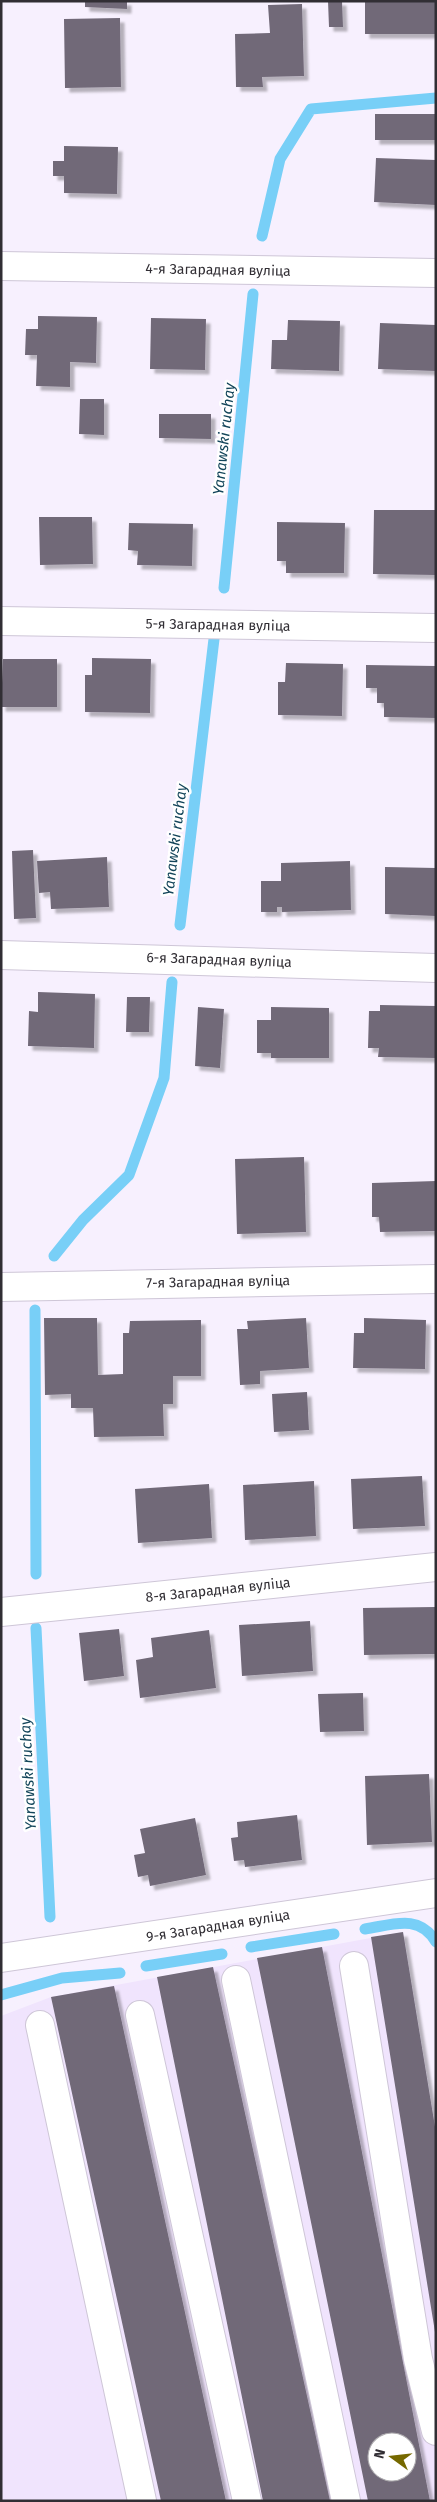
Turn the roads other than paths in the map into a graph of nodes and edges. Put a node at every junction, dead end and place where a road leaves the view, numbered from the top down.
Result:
1 (1, 266) edge
2 (436, 273) edge
3 (1, 621) edge
4 (436, 628) edge
5 (1, 954) edge
6 (436, 968) edge
7 (436, 1279) edge
8 (1, 1287) edge
9 (436, 1568) edge
10 (1, 1612) edge
11 (436, 1893) edge
12 (1, 1958) edge
13 (354, 1966) dead end
14 (236, 1980) dead end
15 (140, 2015) dead end
16 (40, 2025) dead end
17 (436, 2431) edge
18 (142, 2501) edge
19 (247, 2501) edge
20 (346, 2501) edge

1 - 2 street, 4-я Загарадная вуліца
3 - 4 street, 5-я Загарадная вуліца
5 - 6 street, 6-я Загарадная вуліца
7 - 8 street, 7-я Загарадная вуліца
9 - 10 street, 8-я Загарадная вуліца
11 - 12 street, 9-я Загарадная вуліца
13 - 17 street
14 - 20 street
15 - 19 street
16 - 18 street

